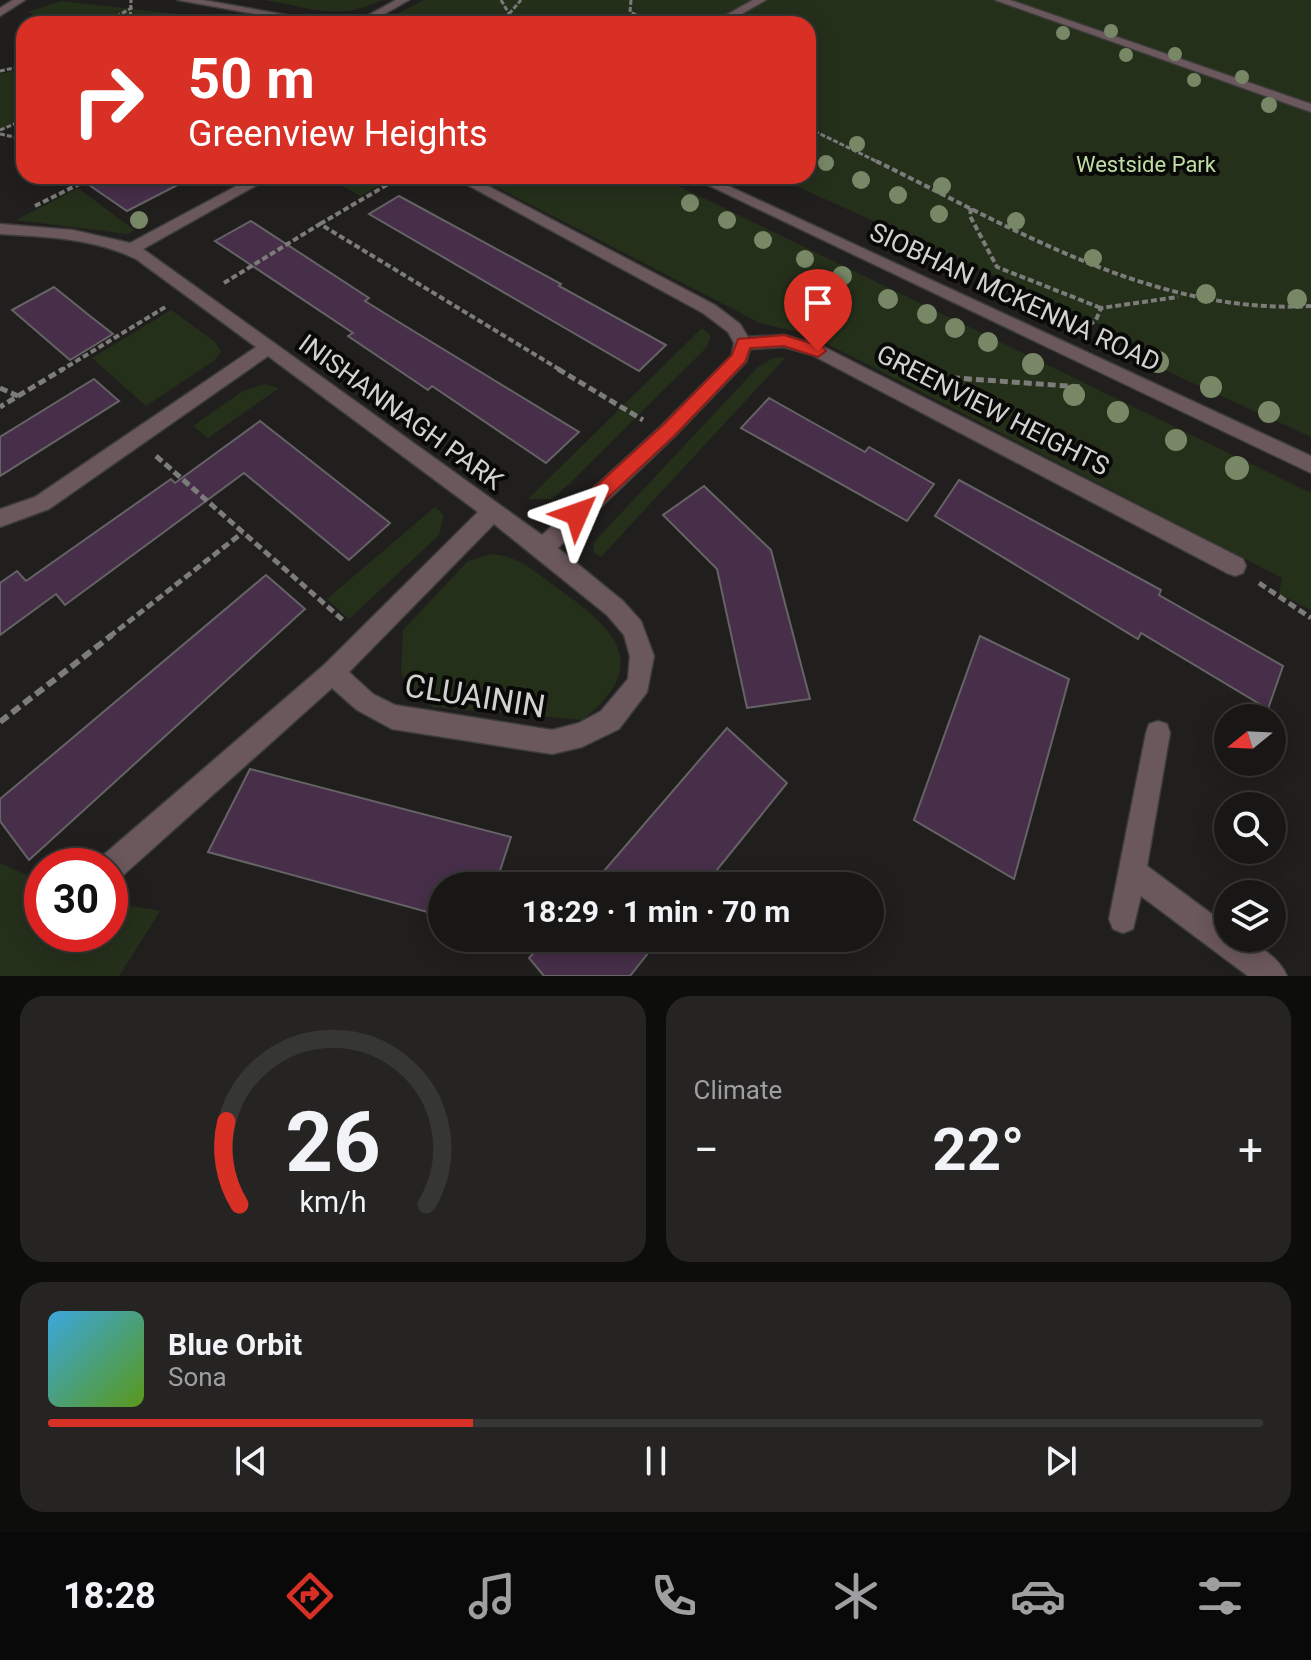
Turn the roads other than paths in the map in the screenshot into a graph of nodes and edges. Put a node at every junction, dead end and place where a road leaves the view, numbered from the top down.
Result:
1 (20, 0) edge
2 (183, 0) edge
3 (404, 0) edge
4 (761, 0) edge
5 (1000, 0) edge
6 (0, 13) edge
7 (281, 16) edge
8 (373, 16) edge
9 (731, 16) edge
10 (1311, 108) edge
11 (251, 184) edge
12 (473, 184) edge
13 (713, 184) edge
14 (0, 229) edge
15 (131, 249) junction
16 (743, 343) junction
17 (267, 348) junction
18 (1311, 465) edge
19 (492, 512) junction
20 (0, 518) edge
21 (543, 548) junction
22 (1235, 566) road end
23 (332, 673) junction
24 (1158, 733) dead end
25 (128, 852) edge
26 (1131, 871) junction
27 (1123, 919) dead end
28 (1272, 976) edge

1 - 6 street
2 - 7 street
3 - 8 street
4 - 9 street
5 - 10 street
11 - 15 street
12 - 16 street
13 - 18 street, SIOBHAN MCKENNA ROAD
14 - 15 street, INISHANNAGH PARK
15 - 17 street, INISHANNAGH PARK
16 - 21 street
16 - 22 street, GREENVIEW HEIGHTS
17 - 19 street, INISHANNAGH PARK
17 - 20 street, INISHANNAGH PARK
19 - 21 street, INISHANNAGH PARK
19 - 23 street
21 - 23 street, CLUAININ
23 - 25 street
24 - 26 street
26 - 27 street
26 - 28 street

